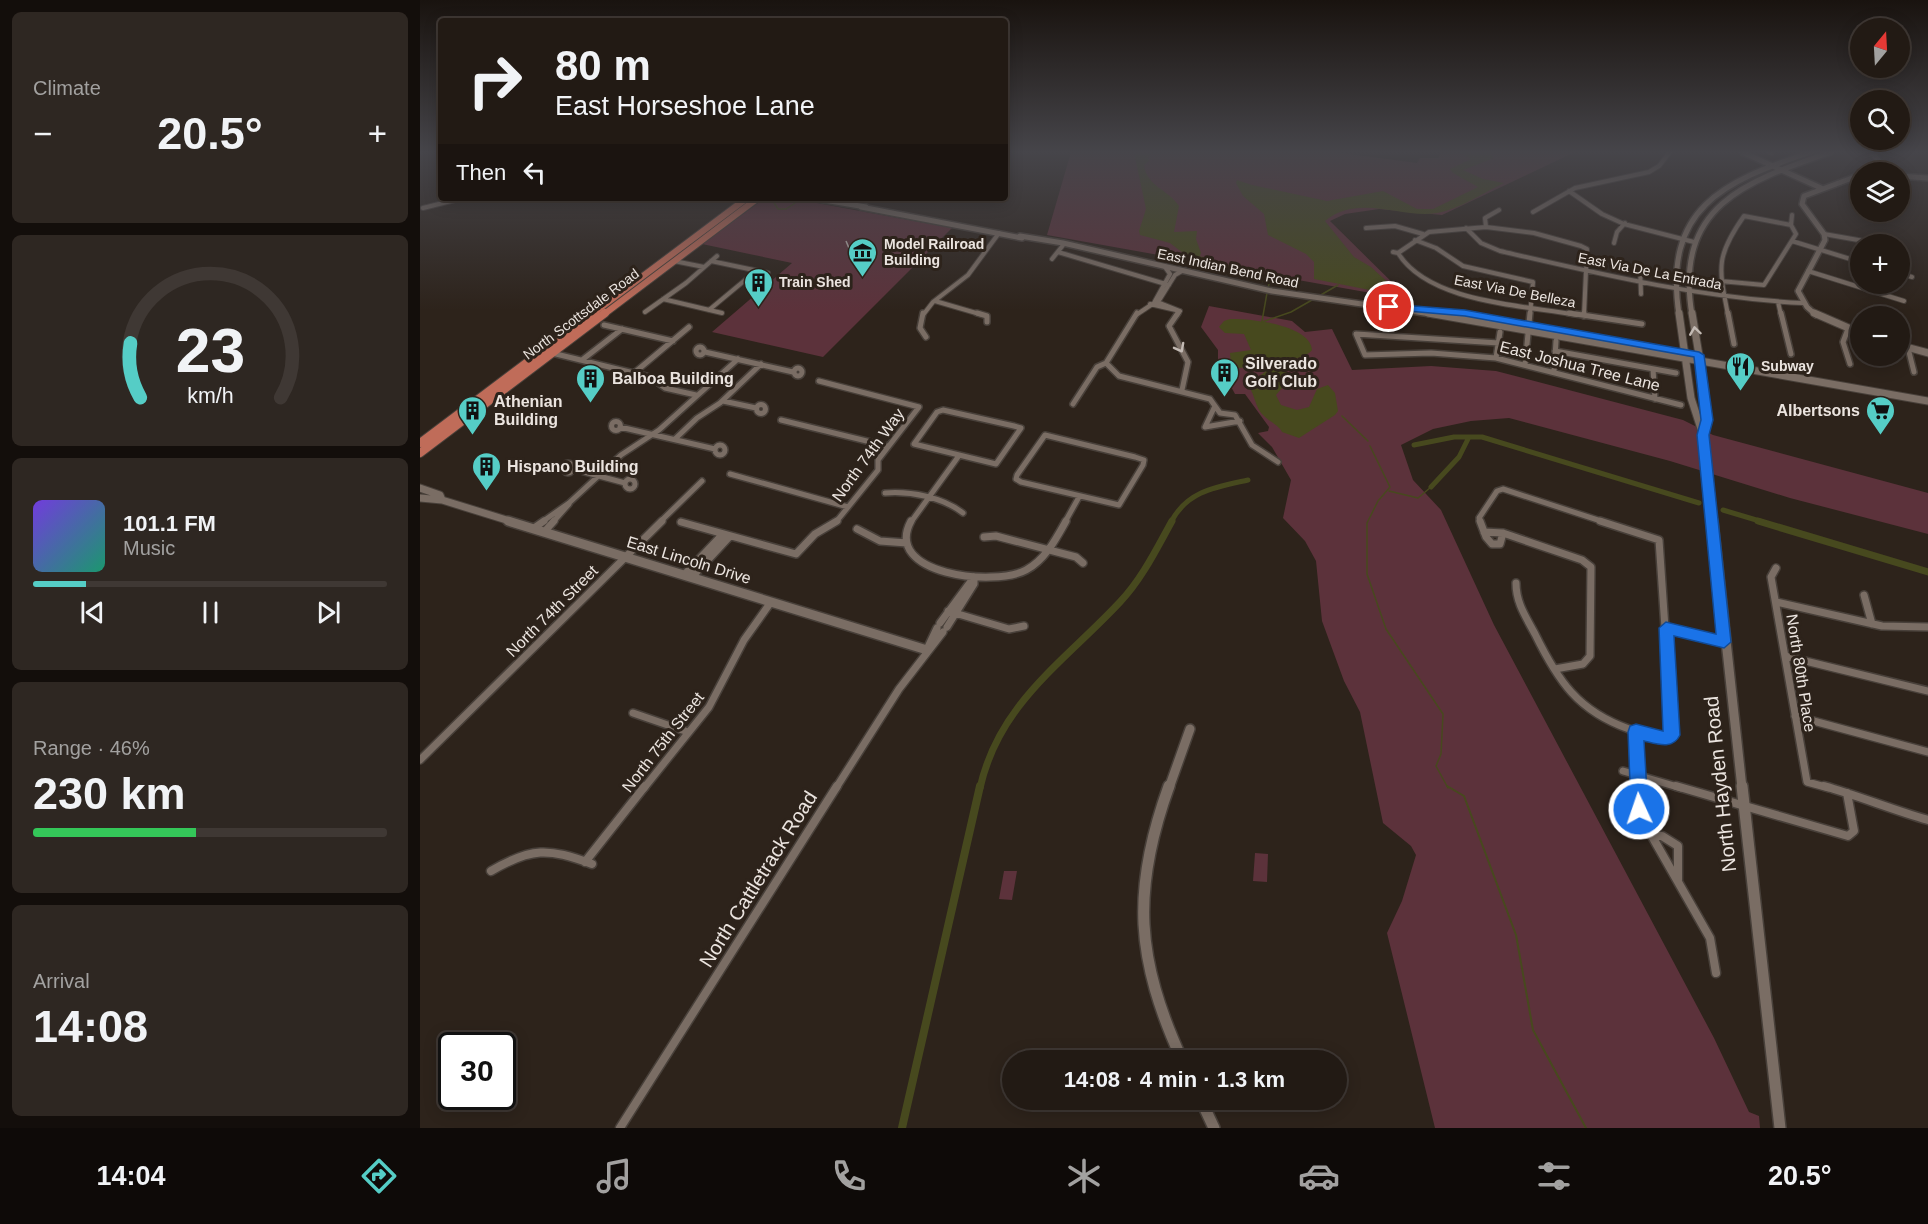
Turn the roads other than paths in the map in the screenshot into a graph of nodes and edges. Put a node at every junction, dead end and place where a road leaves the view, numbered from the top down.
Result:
1 (437, 205) edge
2 (738, 205) edge
3 (749, 205) edge
4 (848, 205) edge
5 (1545, 205) edge
6 (1590, 205) edge
7 (1706, 205) edge
8 (1721, 205) edge
9 (1802, 205) edge
10 (421, 209) edge
11 (1499, 210) dead end
12 (1533, 212) dead end
13 (1792, 215) dead end
14 (1625, 223) junction
15 (1791, 225) junction
16 (1486, 227) junction
17 (1366, 228) dead end
18 (1466, 228) junction
19 (999, 233) junction
20 (1423, 234) junction
21 (1824, 234) junction
22 (696, 236) junction
23 (1682, 239) junction
24 (1850, 239) edge
25 (1415, 240) junction
26 (1792, 241) junction
27 (1694, 242) junction
28 (1614, 243) dead end
29 (1064, 244) junction
30 (1821, 250) junction
31 (1058, 252) junction
32 (717, 256) dead end
33 (1052, 259) dead end
34 (1850, 259) edge
35 (674, 261) junction
36 (711, 261) junction
37 (1640, 266) dead end
38 (704, 267) junction
39 (1165, 267) junction
40 (756, 270) junction
41 (1182, 271) junction
42 (1808, 271) junction
43 (1587, 272) junction
44 (768, 273) dead end
45 (636, 281) junction
46 (1720, 281) junction
47 (1640, 282) junction
48 (1167, 284) junction
49 (1676, 288) junction
50 (1689, 290) junction
51 (1641, 294) dead end
52 (1725, 296) junction
53 (663, 299) junction
54 (935, 301) junction
55 (1904, 301) dead end
56 (1778, 302) junction
57 (1153, 303) junction
58 (1803, 303) junction
59 (1531, 307) junction
60 (709, 310) junction
61 (645, 312) dead end
62 (722, 313) dead end
63 (1584, 316) junction
64 (987, 322) dead end
65 (580, 323) junction
66 (1642, 324) dead end
67 (604, 325) dead end
68 (688, 327) dead end
69 (1529, 327) junction
70 (622, 329) junction
71 (1848, 329) joint
72 (1500, 332) dead end
73 (926, 337) dead end
74 (1430, 339) junction
75 (673, 341) junction
76 (1556, 341) dead end
77 (1498, 343) junction
78 (1734, 344) dead end
79 (1910, 348) edge
80 (1555, 351) junction
81 (705, 352) dead end
82 (552, 353) junction
83 (1431, 353) junction
84 (1928, 353) edge
85 (1791, 354) dead end
86 (1685, 355) junction
87 (1910, 356) edge
88 (1700, 357) junction
89 (1496, 358) junction
90 (738, 359) junction
91 (582, 360) junction
92 (1106, 363) junction
93 (761, 364) junction
94 (1850, 364) dead end
95 (1525, 365) junction
96 (519, 369) junction
97 (1653, 369) junction
98 (793, 372) dead end
99 (1554, 372) junction
100 (1914, 372) dead end
101 (634, 373) junction
102 (1676, 373) dead end
103 (819, 381) dead end
104 (1182, 390) junction
105 (696, 395) junction
106 (1928, 396) edge
107 (479, 399) junction
108 (1654, 399) junction
109 (488, 401) junction
110 (723, 401) junction
111 (1928, 401) edge
112 (1073, 404) dead end
113 (1681, 405) dead end
114 (756, 408) dead end
115 (1214, 408) junction
116 (781, 420) dead end
117 (1240, 421) junction
118 (620, 427) dead end
119 (653, 434) junction
120 (1703, 435) junction
121 (675, 439) junction
122 (420, 443) edge
123 (887, 446) junction
124 (715, 449) dead end
125 (420, 453) edge
126 (958, 457) junction
127 (1278, 462) dead end
128 (573, 469) dead end
129 (730, 474) dead end
130 (599, 476) junction
131 (702, 481) dead end
132 (625, 483) dead end
133 (420, 488) edge
134 (885, 493) dead end
135 (1078, 497) junction
136 (420, 498) edge
137 (927, 498) junction
138 (442, 500) junction
139 (569, 503) junction
140 (848, 507) junction
141 (963, 513) dead end
142 (681, 522) dead end
143 (534, 528) junction
144 (857, 529) dead end
145 (545, 531) junction
146 (1484, 532) junction
147 (1503, 533) junction
148 (726, 535) junction
149 (984, 537) dead end
150 (906, 543) junction
151 (1047, 550) junction
152 (627, 557) junction
153 (1083, 563) dead end
154 (1776, 568) dead end
155 (689, 575) junction
156 (974, 577) junction
157 (1516, 583) dead end
158 (1864, 595) dead end
159 (771, 602) junction
160 (1776, 602) junction
161 (952, 613) junction
162 (1872, 624) junction
163 (1024, 626) dead end
164 (1928, 627) edge
165 (1666, 628) junction
166 (1724, 642) junction
167 (927, 650) junction
168 (1785, 656) junction
169 (1555, 669) junction
170 (1928, 691) edge
171 (633, 712) dead end
172 (1795, 716) junction
173 (1190, 729) dead end
174 (688, 732) junction
175 (1636, 732) junction
176 (1928, 752) edge
177 (420, 760) edge
178 (1623, 771) dead end
179 (1637, 775) junction
180 (1847, 793) junction
181 (1742, 806) junction
182 (1928, 820) edge
183 (1652, 836) junction
184 (491, 871) dead end
185 (1677, 880) junction
186 (1716, 973) dead end
187 (1177, 1050) edge
188 (1206, 1110) edge
189 (620, 1128) edge
190 (1214, 1128) edge
191 (1780, 1128) edge

1 - 10 street
2 - 22 main road, North Scottsdale Road
3 - 35 main road, North Scottsdale Road
4 - 19 main road, East Indian Bend Road
5 - 12 street
6 - 14 street
7 - 23 main road, North Hayden Road
8 - 27 main road, North Hayden Road
9 - 21 main road
11 - 16 street
13 - 15 street
14 - 23 street
14 - 28 street
15 - 26 street
15 - 46 street
16 - 18 street
16 - 43 street
17 - 20 street
18 - 20 street
18 - 43 street, East Via De La Entrada
19 - 29 main road, East Indian Bend Road
19 - 54 street
20 - 25 street, East Via De Belleza
21 - 24 street
21 - 30 main road
22 - 35 main road
22 - 45 main road, North Scottsdale Road
23 - 27 street
23 - 49 main road, North Hayden Road
25 - 59 street
25 - 59 street, East Via De Belleza
26 - 30 street
26 - 46 street
27 - 50 main road, North Hayden Road
29 - 31 street
29 - 39 main road, East Indian Bend Road
30 - 34 street
30 - 42 main road
31 - 33 street
31 - 48 street
32 - 36 street
35 - 38 street
35 - 45 main road
35 - 82 main road, North Scottsdale Road
36 - 38 street
36 - 40 street
37 - 47 street
38 - 53 street
39 - 41 main road, East Indian Bend Road
39 - 48 street
40 - 44 street
40 - 60 street
41 - 48 street
41 - 69 main road, East Indian Bend Road
42 - 55 street
42 - 58 main road
43 - 47 street, East Via De La Entrada
43 - 63 street
45 - 65 main road, North Scottsdale Road
46 - 52 street
47 - 49 street, East Via De La Entrada
47 - 51 street
48 - 57 street
49 - 50 street, East Via De La Entrada
49 - 86 main road, North Hayden Road
50 - 52 street, East Via De La Entrada
88 -> 50 main road, North Hayden Road
52 - 56 street, East Via De La Entrada
52 - 78 street
53 - 60 street
53 - 61 street
54 - 64 street
54 - 73 street
56 - 58 street, East Via De La Entrada
56 - 85 street
57 - 92 street
57 -> 104 street
58 - 71 main road
59 - 63 street, East Via De Belleza
59 - 69 street
60 - 62 street
63 - 66 street, East Via De Belleza
65 - 82 main road
65 - 96 main road, North Scottsdale Road
67 - 70 street
68 - 75 street
69 - 86 main road, East Indian Bend Road
69 - 95 street
70 - 75 street
70 - 91 street
71 - 94 street
72 - 77 street
74 - 77 street
74 - 83 street
74 - 83 street, East Joshua Tree Lane
75 - 101 street
76 - 80 street
77 - 89 street
79 - 84 main road
80 - 97 street
80 - 99 street
81 - 90 street
82 - 91 street
82 - 96 main road
82 - 109 main road, North Scottsdale Road
83 - 89 street, East Joshua Tree Lane
86 - 88 main road, East Indian Bend Road
86 - 120 main road, North Hayden Road
87 - 100 street
88 - 106 main road, East Indian Bend Road
88 - 111 main road, East Indian Bend Road
88 - 120 main road, North Hayden Road
89 - 95 street, East Joshua Tree Lane
90 - 93 street
90 - 105 street
91 - 101 street
92 - 104 street
92 - 112 street
93 - 98 street
93 - 110 street
95 - 99 street, East Joshua Tree Lane
96 - 107 main road, North Scottsdale Road
97 - 102 street
97 - 108 street
99 - 108 street, East Joshua Tree Lane
101 - 105 street
103 - 123 street, North 74th Way
104 - 115 street
105 - 119 street
107 - 109 main road
107 - 122 main road, North Scottsdale Road
108 - 113 street, East Joshua Tree Lane
109 - 125 main road, North Scottsdale Road
110 - 114 street
110 - 121 street
115 - 117 street
115 - 117 street
116 - 123 street
117 - 127 street
118 - 119 street
119 - 121 street
119 - 130 street
120 - 166 main road, North Hayden Road
121 - 124 street
123 - 140 street, North 74th Way
126 - 126 street
126 - 137 street
128 - 130 street
129 - 140 street
130 - 132 street
130 - 139 street
131 - 152 street, North 74th Street
133 - 138 main road, East Lincoln Drive
134 - 137 street
135 - 135 street
135 - 151 street
136 - 138 main road, East Lincoln Drive
137 - 141 street
137 - 150 street
138 - 143 main road, East Lincoln Drive
139 - 143 street
139 - 145 street
140 - 148 street, North 74th Way
142 - 148 street
143 - 145 main road, East Lincoln Drive
144 - 150 street
145 - 152 main road, East Lincoln Drive
146 - 147 street
146 - 147 street
146 - 165 street
147 - 169 street
148 - 155 street
149 - 151 street
150 - 156 street
151 - 153 street
151 - 156 street
152 - 155 main road, East Lincoln Drive
152 - 177 street, North 74th Street
154 - 160 street, North 80th Place
155 - 159 main road, East Lincoln Drive
156 - 161 street, North Cattletrack Road
157 - 169 street
158 - 162 street
159 - 167 main road, East Lincoln Drive
159 - 174 street, North 75th Street
160 - 162 street
160 - 168 street, North 80th Place
161 - 163 street
161 - 167 street, North Cattletrack Road
162 - 164 street
165 - 166 street
165 - 175 street
166 - 181 main road, North Hayden Road
167 - 189 street, North Cattletrack Road
168 - 170 street
168 - 172 street, North 80th Place
169 - 175 street
171 - 174 street
172 - 176 street
172 - 180 street, North 80th Place
173 - 187 main road
174 - 184 street, North 75th Street
175 - 179 street
178 - 179 street
179 - 181 street
179 - 183 street
180 - 181 street
180 - 182 street
181 - 191 main road, North Hayden Road
183 - 185 street
183 - 185 street
185 - 186 street
188 - 190 main road

